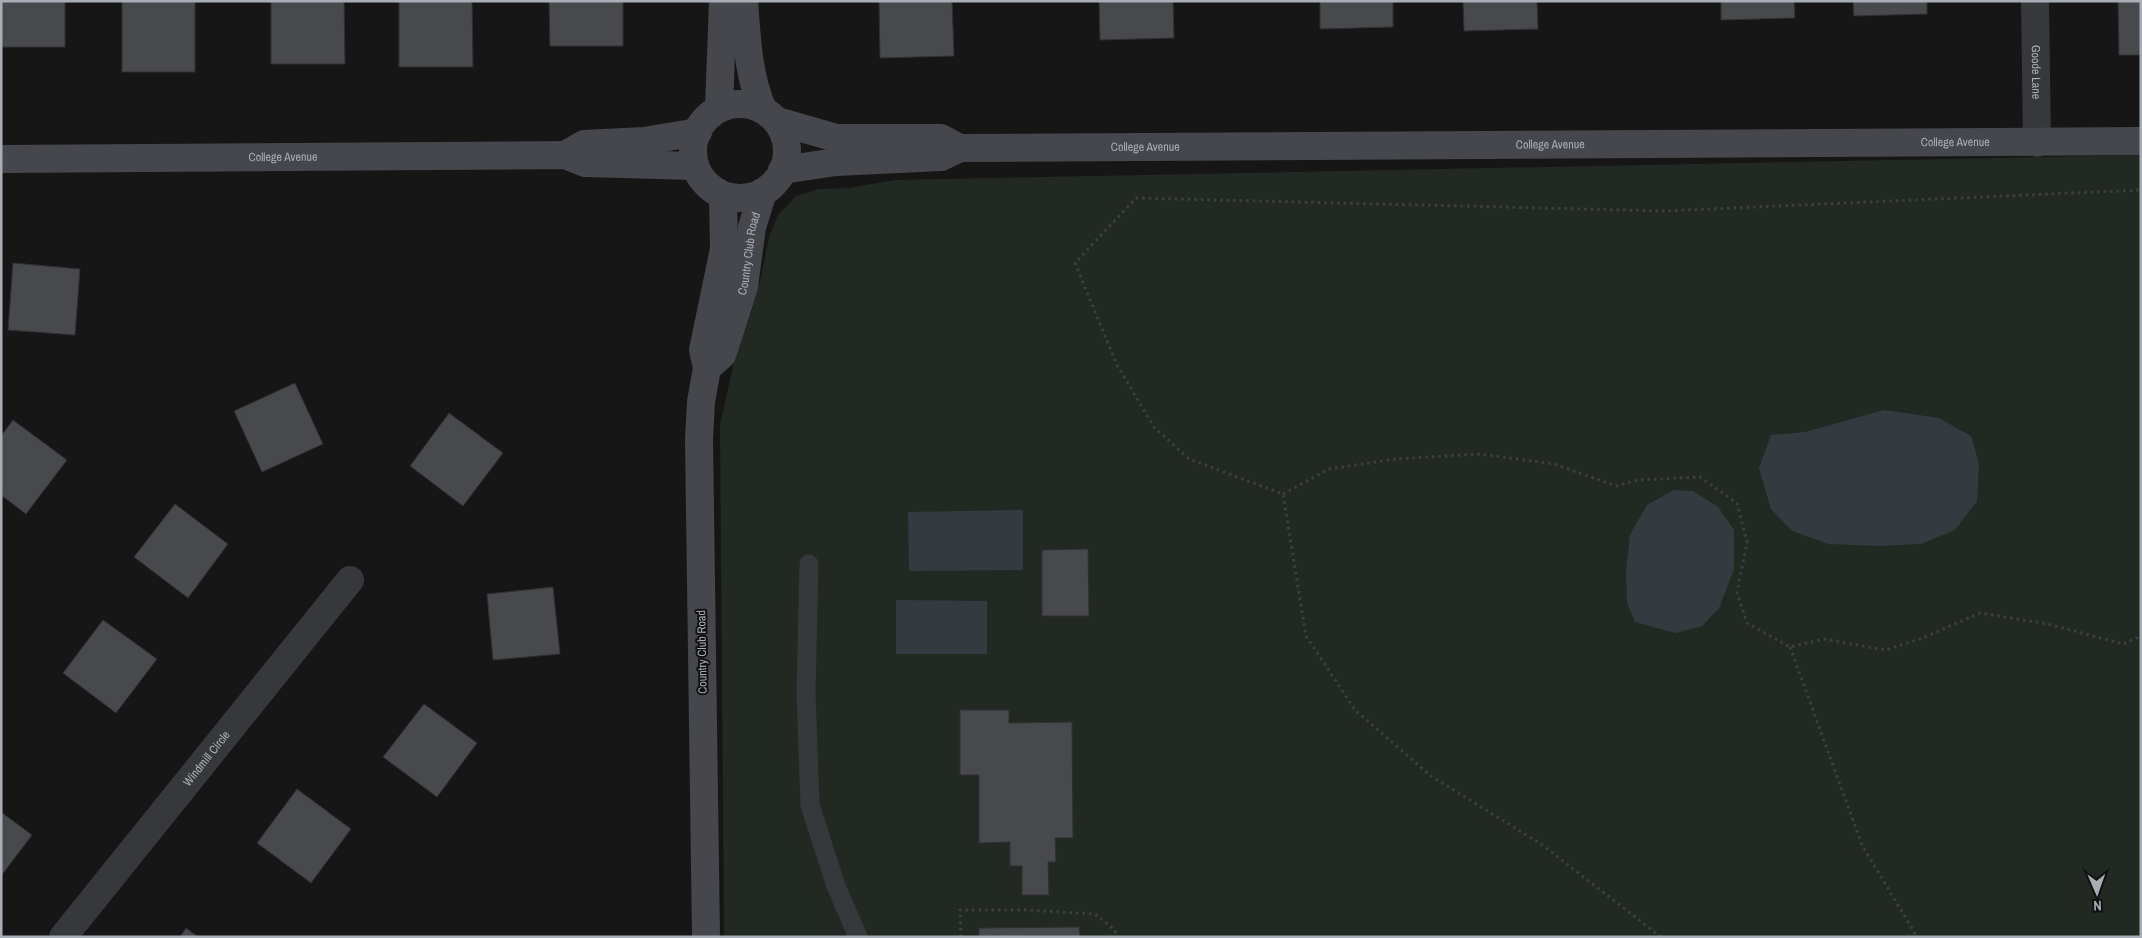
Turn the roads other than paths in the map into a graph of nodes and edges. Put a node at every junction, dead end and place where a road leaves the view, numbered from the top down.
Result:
1 (723, 1) edge
2 (744, 1) edge
3 (2035, 1) edge
4 (719, 108) junction
5 (770, 116) junction
6 (698, 132) junction
7 (2141, 141) edge
8 (2037, 143) junction
9 (960, 148) junction
10 (565, 155) junction
11 (1, 160) edge
12 (695, 166) junction
13 (782, 170) junction
14 (763, 192) junction
15 (723, 196) junction
16 (707, 368) junction
17 (809, 564) dead end
18 (350, 580) dead end
19 (63, 937) edge
20 (706, 937) edge
21 (858, 937) edge

1 - 4 street
2 - 5 street
3 - 8 street, Goode Lane
4 - 5 street
4 - 6 street
5 - 9 street, College Avenue
5 - 13 street
6 - 10 street, College Avenue
6 - 12 street
7 - 8 street, College Avenue
8 - 9 street, College Avenue
9 - 13 street, College Avenue
10 - 11 street, College Avenue
10 - 12 street, College Avenue
12 - 15 street
13 - 14 street
14 - 15 street
14 - 16 street, Country Club Road
15 - 16 street, Country Club Road
16 - 20 street, Country Club Road
17 - 21 lane
18 - 19 street, Windmill Circle

